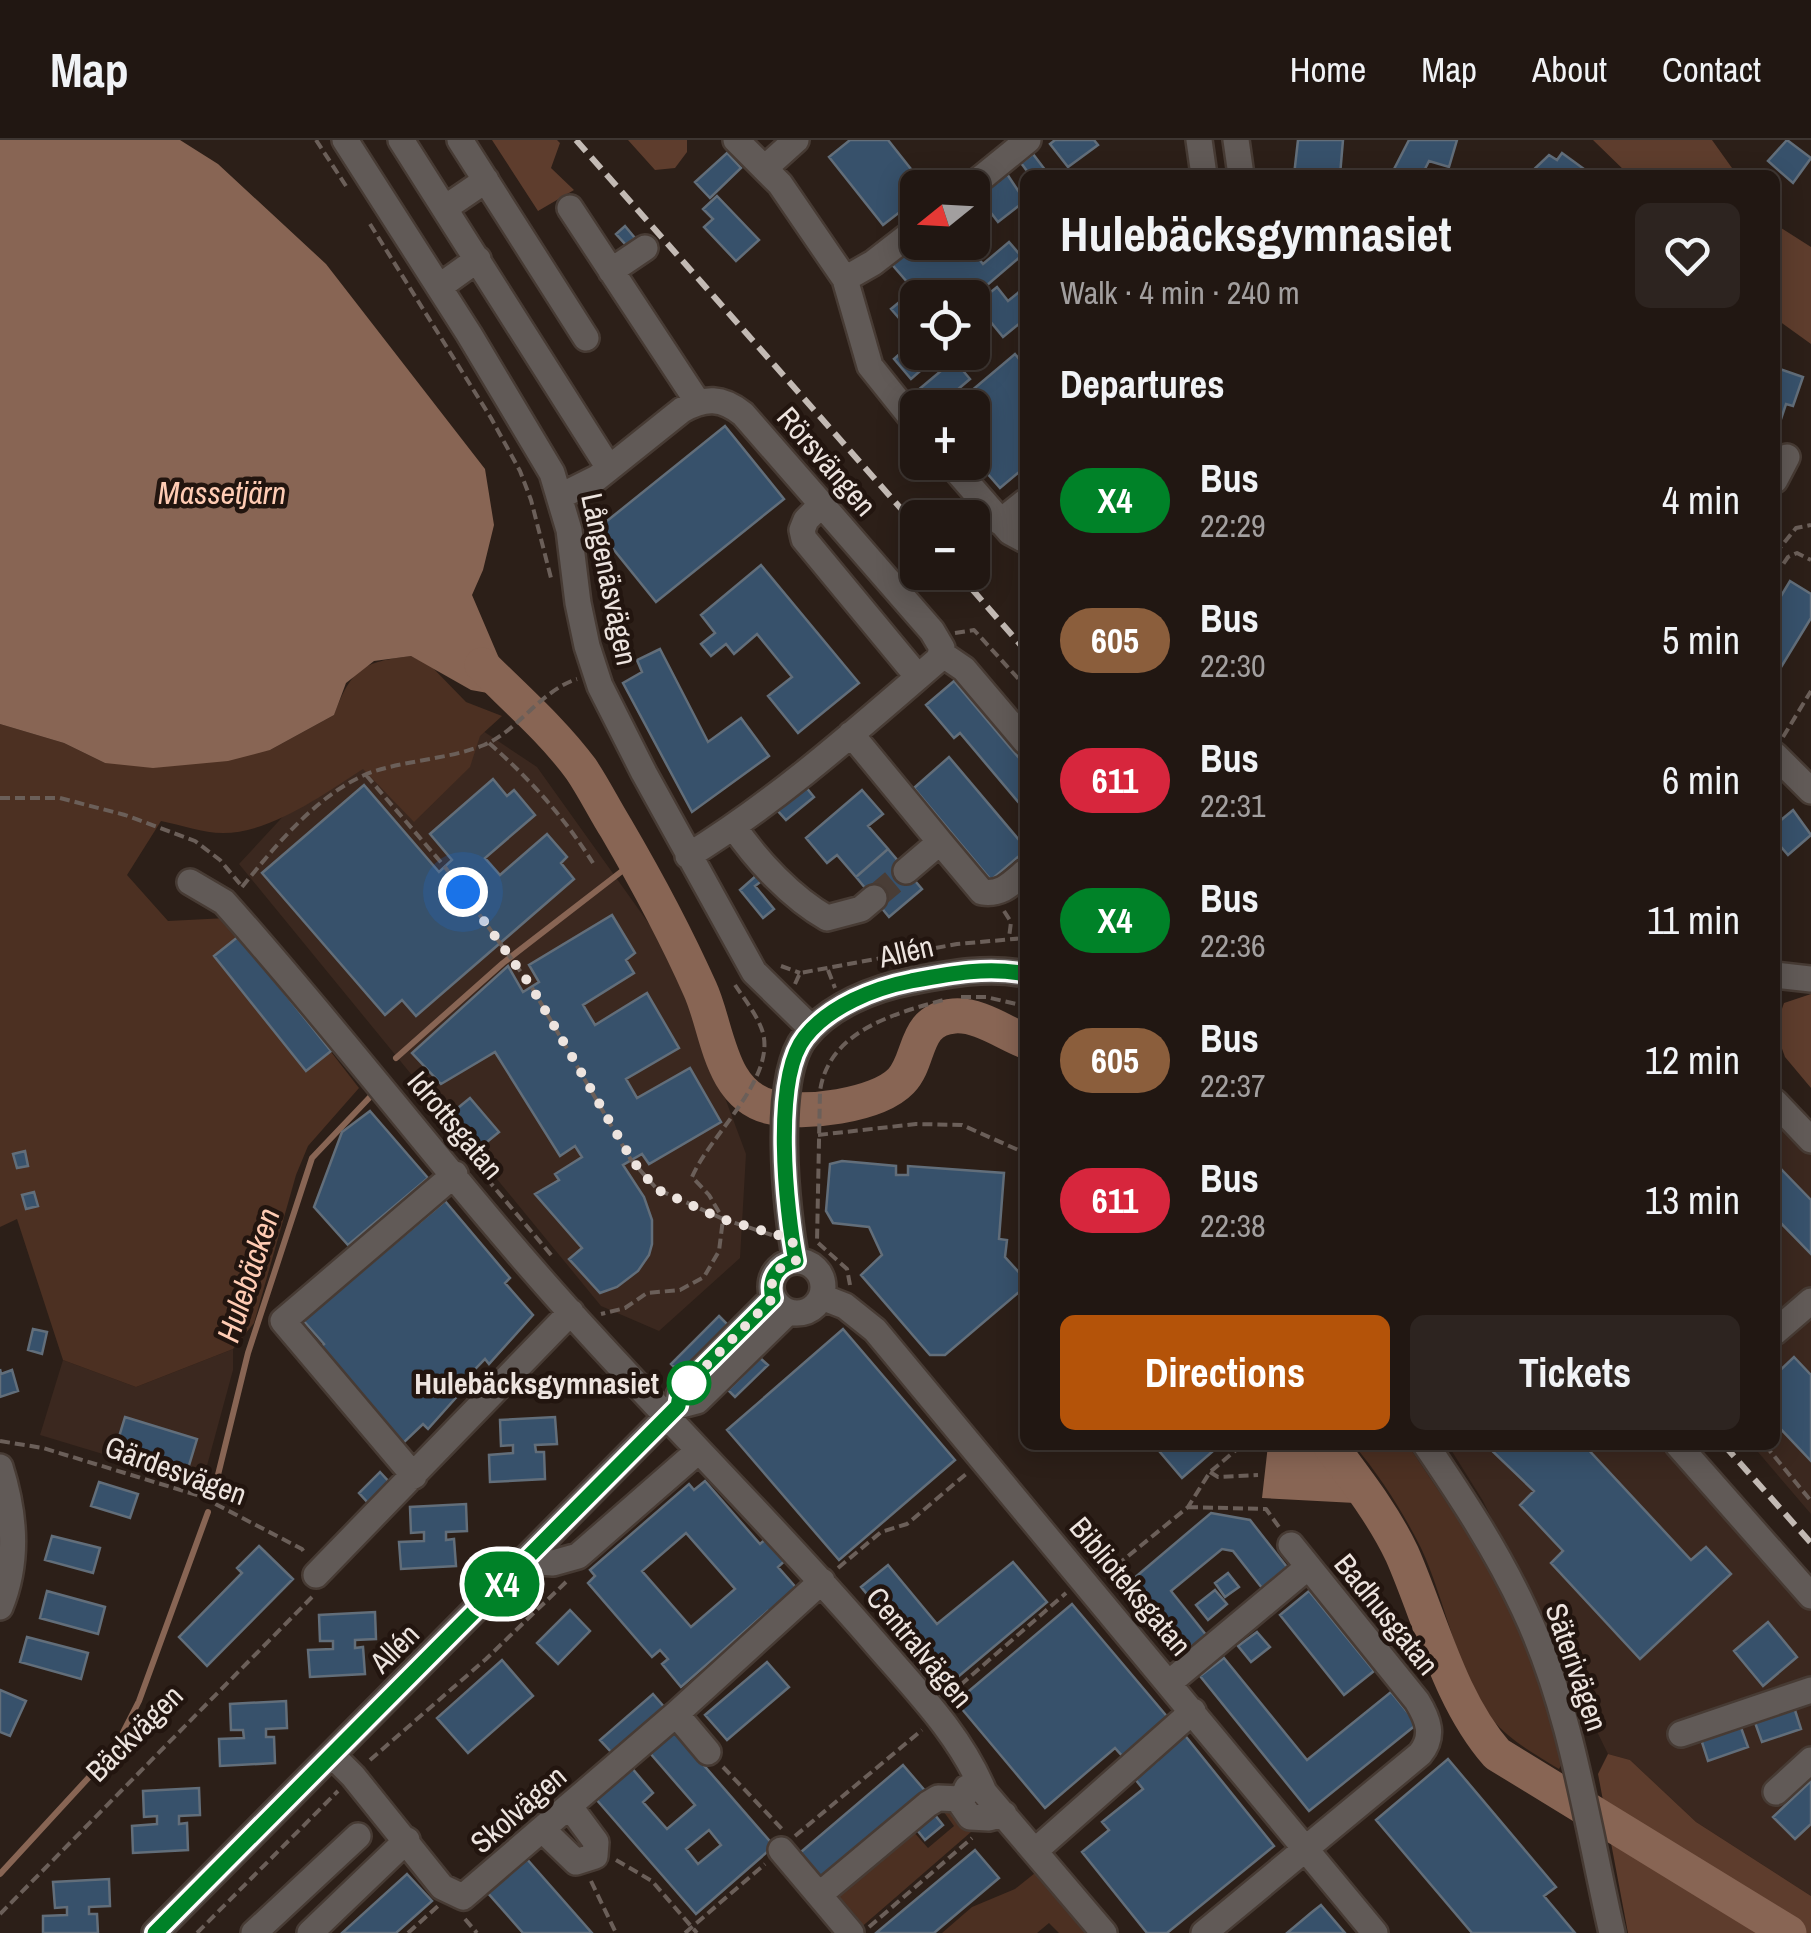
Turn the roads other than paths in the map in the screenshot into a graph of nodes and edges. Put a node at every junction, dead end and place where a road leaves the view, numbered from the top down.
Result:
1 (344, 140) edge
2 (401, 140) edge
3 (460, 140) edge
4 (736, 140) edge
5 (796, 140) edge
6 (1028, 140) edge
7 (1198, 140) edge
8 (1236, 140) edge
9 (765, 168) junction
10 (1203, 170) edge
11 (1240, 170) edge
12 (990, 171) edge
13 (486, 180) junction
14 (445, 208) junction
15 (570, 208) dead end
16 (900, 242) edge
17 (644, 248) dead end
18 (478, 260) junction
19 (612, 271) junction
20 (845, 280) junction
21 (439, 287) junction
22 (586, 338) dead end
23 (697, 401) junction
24 (900, 404) edge
25 (609, 468) junction
26 (964, 480) edge
27 (561, 496) junction
28 (822, 504) junction
29 (1020, 506) edge
30 (1000, 522) junction
31 (1020, 537) edge
32 (942, 654) junction
33 (918, 678) junction
34 (850, 734) junction
35 (1020, 735) edge
36 (1780, 757) edge
37 (1811, 791) edge
38 (734, 827) junction
39 (940, 842) junction
40 (688, 856) junction
41 (906, 871) tunnel mouth
42 (1020, 876) edge
43 (190, 882) dead end
44 (874, 898) tunnel mouth
45 (1020, 973) edge
46 (1780, 976) edge
47 (1811, 979) edge
48 (812, 1029) junction
49 (1780, 1107) edge
50 (1811, 1140) edge
51 (455, 1174) junction
52 (802, 1247) junction
53 (834, 1302) junction
54 (1810, 1302) edge
55 (781, 1305) junction
56 (583, 1314) junction
57 (1780, 1328) edge
58 (673, 1412) junction
59 (1429, 1450) edge
60 (1682, 1450) edge
61 (697, 1452) junction
62 (0, 1468) edge
63 (414, 1476) junction
64 (1291, 1545) road end
65 (525, 1562) junction
66 (1308, 1567) junction
67 (822, 1582) junction
68 (314, 1586) road end
69 (1811, 1596) edge
70 (0, 1607) edge
71 (1169, 1683) junction
72 (1811, 1690) edge
73 (1193, 1712) junction
74 (676, 1714) junction
75 (1681, 1734) dead end
76 (708, 1752) road end
77 (332, 1755) junction
78 (1811, 1760) edge
79 (1776, 1792) dead end
80 (973, 1795) junction
81 (570, 1806) junction
82 (543, 1830) junction
83 (358, 1836) dead end
84 (407, 1840) junction
85 (1305, 1849) junction
86 (781, 1850) road end
87 (1035, 1851) junction
88 (819, 1895) junction
89 (155, 1933) edge
90 (254, 1933) edge
91 (310, 1933) edge
92 (851, 1933) edge
93 (1104, 1933) edge
94 (1204, 1933) edge
95 (1375, 1933) edge
96 (1612, 1933) edge

1 - 21 street, Långenäsvägen
2 - 14 street
3 - 13 street
4 - 9 street
5 - 9 street
6 - 12 street
7 - 10 street
8 - 11 street
9 - 20 street
13 - 14 street
13 - 22 street
14 - 18 street
15 - 19 street
16 - 20 street
17 - 19 street
18 - 21 street
18 - 25 street
19 - 23 street
20 - 24 street
21 - 27 street, Långenäsvägen
23 - 25 street
23 - 28 street, Rörsvängen
25 - 27 street
26 - 30 street
27 - 40 street, Långenäsvägen
28 - 32 street, Rörsvängen
28 - 33 street
29 - 30 street
30 - 31 street
32 - 33 street
32 - 35 street, Rörsvängen
33 - 34 street
34 - 38 street
34 - 39 street
36 - 37 street
38 - 40 street
38 - 44 street
39 - 41 street
39 - 42 street
40 - 48 street, Långenäsvägen
43 - 51 street, Idrottsgatan
45 - 48 street, Allén
46 - 47 street
48 - 52 street
49 - 50 street
51 - 56 street, Idrottsgatan
51 - 63 street
52 - 53 street, Biblioteksgatan
52 - 55 street
53 - 55 street
53 - 71 street, Biblioteksgatan
54 - 57 street
55 - 58 street, Allén
56 - 58 street, Idrottsgatan
56 - 63 street
58 - 61 street, Centralvägen
58 - 65 street, Allén
59 - 96 street, Säterivägen
60 - 69 street
61 - 65 street
61 - 67 street, Centralvägen
62 - 70 street
63 - 68 street
64 - 66 street, Badhusgatan
65 - 77 street, Allén
66 - 71 street
66 - 85 street, Badhusgatan
67 - 74 street, Skolvägen
67 - 80 street, Centralvägen
71 - 73 street, Biblioteksgatan
72 - 75 street
73 - 85 street, Biblioteksgatan
73 - 87 street
74 - 76 street
74 - 81 street, Skolvägen
77 - 84 street
77 - 89 street, Allén
78 - 79 street
80 - 87 street, Centralvägen
80 - 88 street
81 - 82 street, Skolvägen
81 - 82 street
82 - 84 street, Skolvägen
83 - 90 street
84 - 91 street
85 - 94 street
85 - 95 street, Biblioteksgatan
86 - 88 street
87 - 93 street, Centralvägen
88 - 92 street

